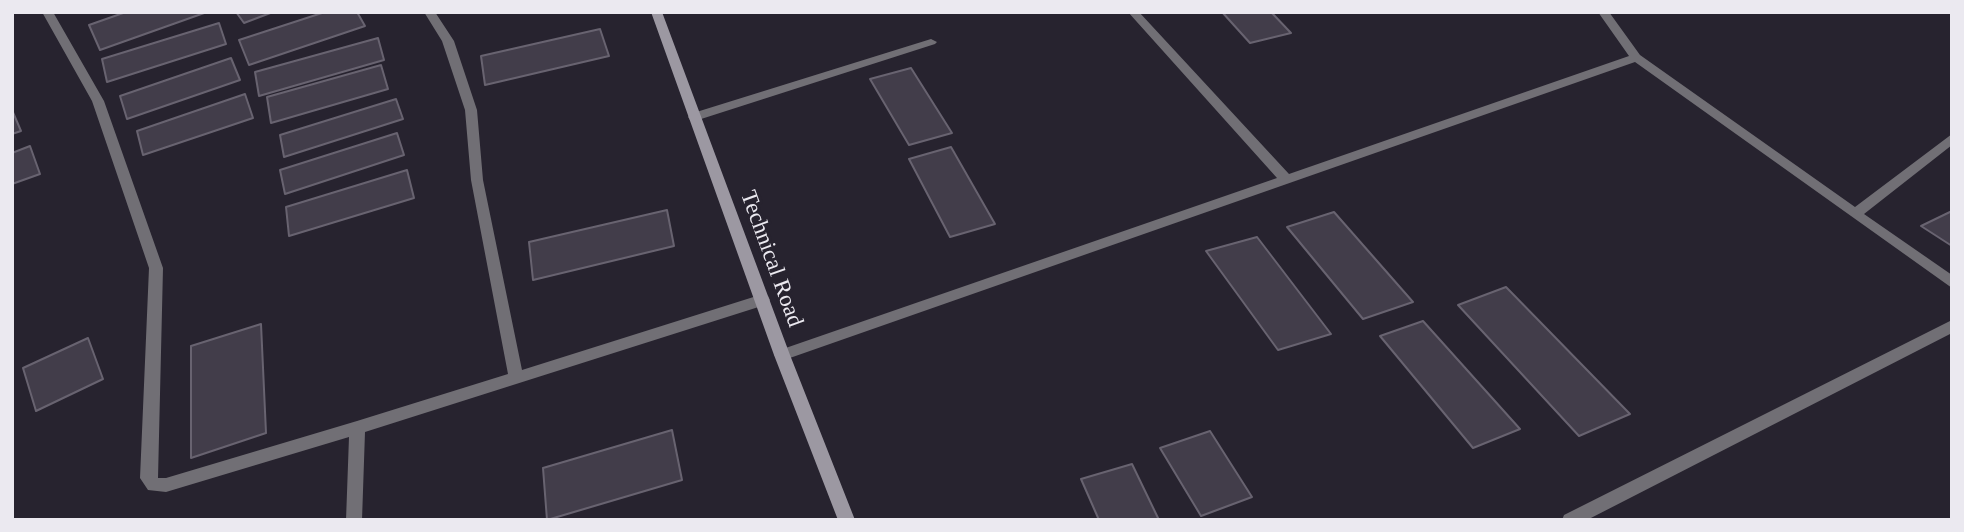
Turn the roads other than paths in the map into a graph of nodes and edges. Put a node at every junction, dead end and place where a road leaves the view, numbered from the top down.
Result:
1 (47, 12) edge
2 (429, 12) edge
3 (656, 12) edge
4 (1133, 12) edge
5 (1603, 12) edge
6 (931, 41) dead end
7 (1636, 58) junction
8 (694, 117) junction
9 (1952, 138) edge
10 (1286, 179) junction
11 (1856, 213) junction
12 (1952, 284) edge
13 (763, 300) junction
14 (1952, 326) edge
15 (782, 355) junction
16 (516, 377) junction
17 (357, 428) junction
18 (354, 520) edge
19 (847, 520) edge
20 (1570, 520) edge

1 - 17 street
2 - 16 street
3 - 8 street, Technical Road
4 - 10 street
5 - 7 street
6 - 8 street
7 - 10 street
7 - 11 street
8 - 13 street, Technical Road
9 - 11 street
10 - 15 street
11 - 12 street
13 - 15 street, Technical Road
13 - 16 street
14 - 20 street
15 - 19 street, Technical Road
16 - 17 street
17 - 18 street

